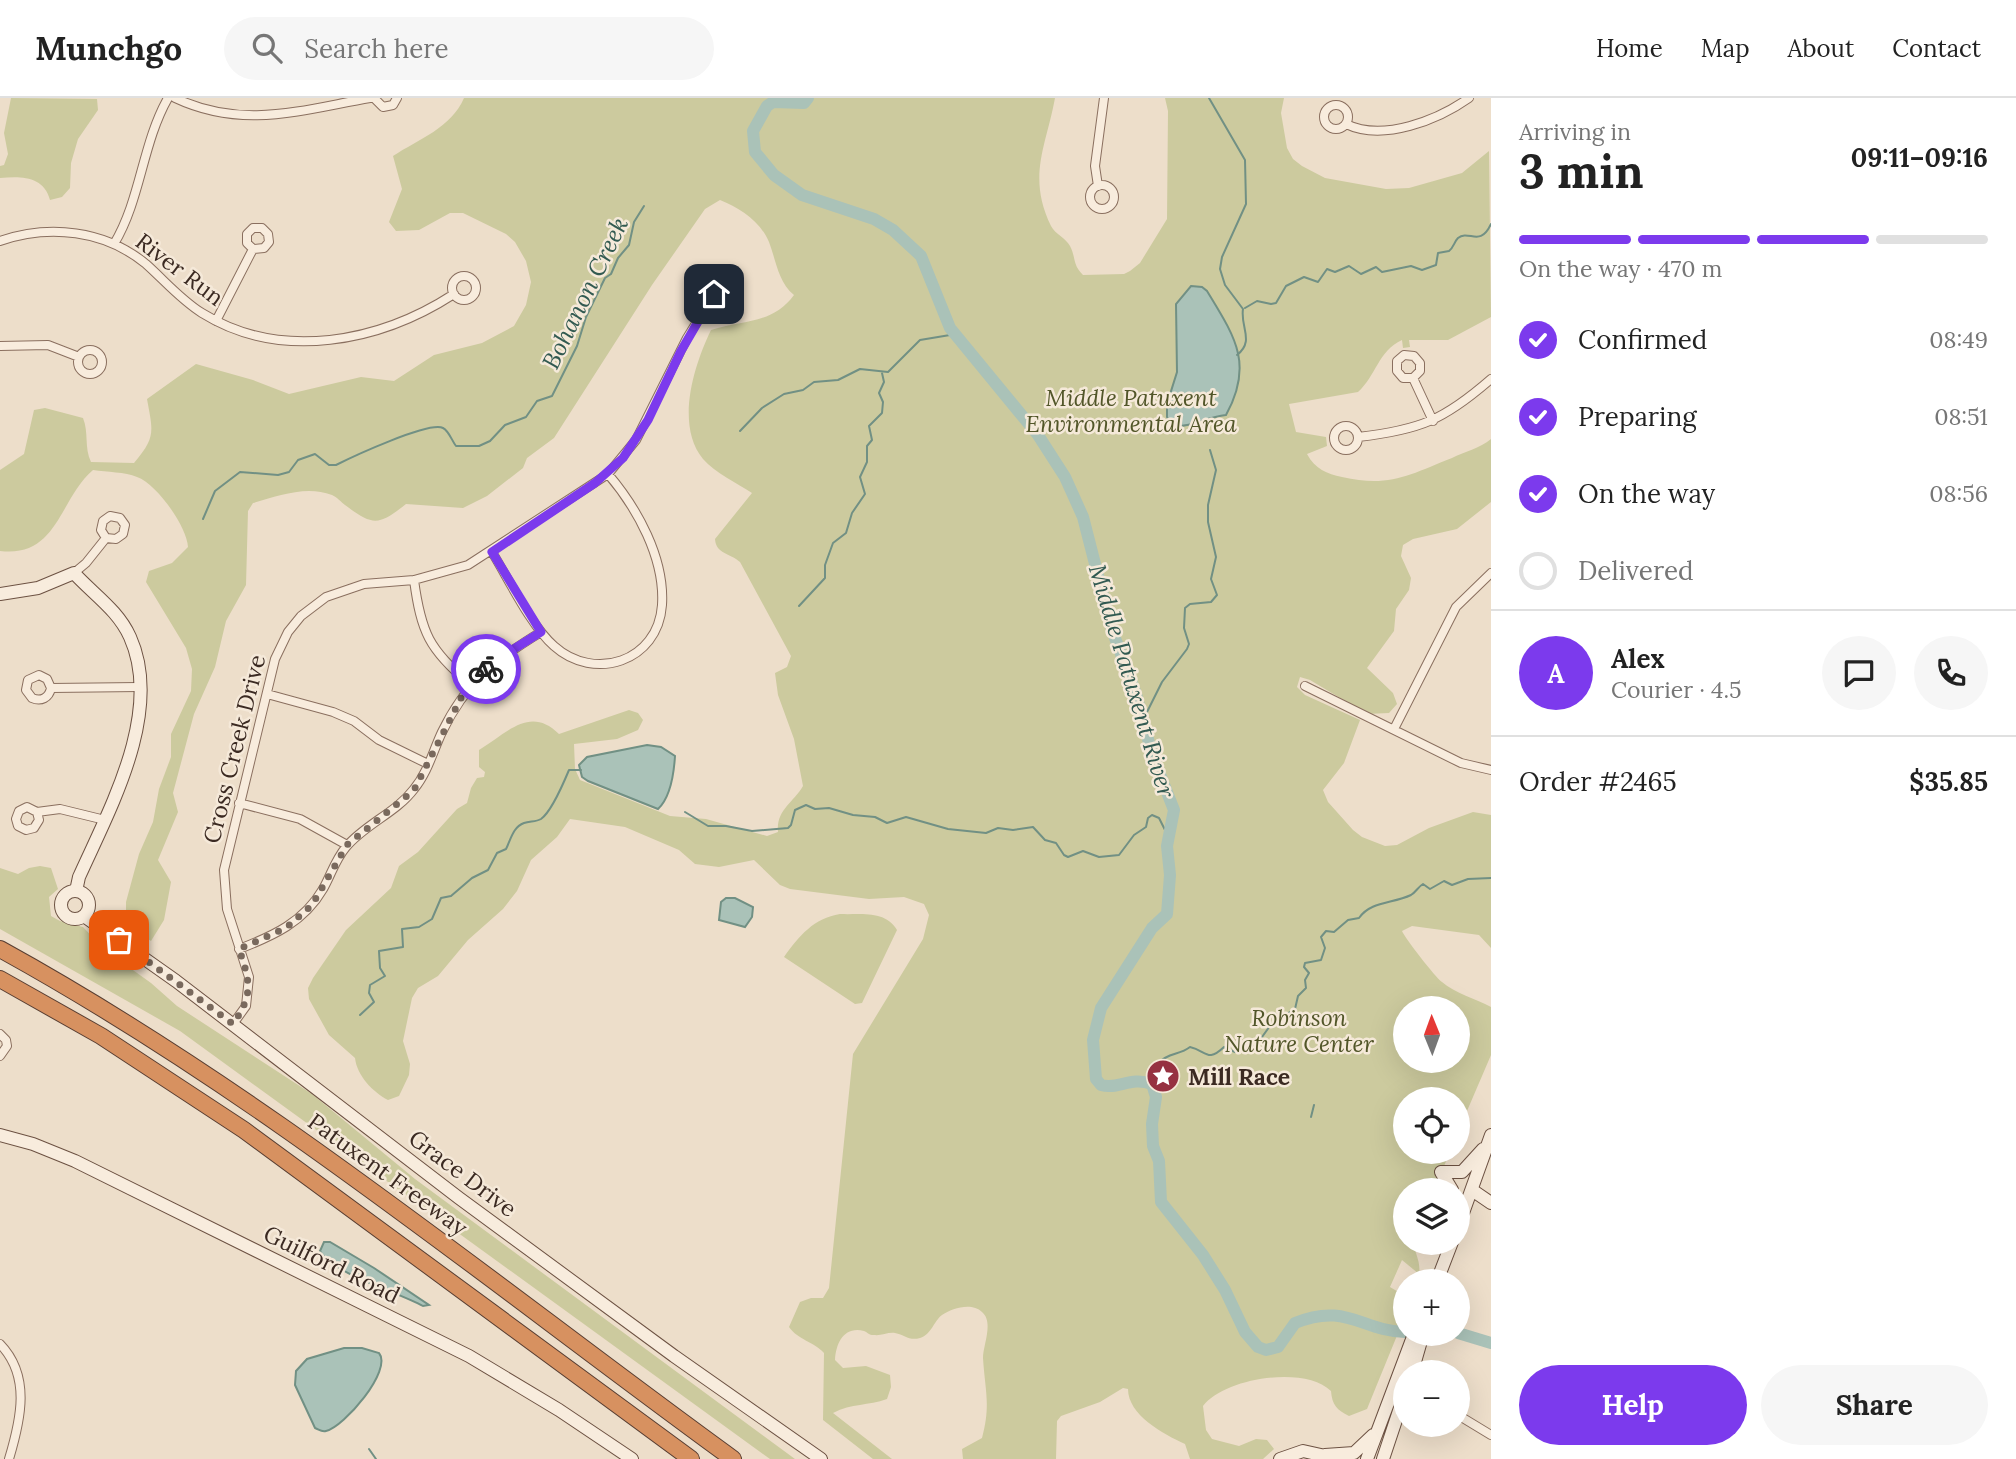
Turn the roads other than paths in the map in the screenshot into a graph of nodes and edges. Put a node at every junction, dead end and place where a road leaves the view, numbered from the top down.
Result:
1 (168, 98) edge
2 (175, 98) edge
3 (372, 98) edge
4 (397, 98) edge
5 (1104, 98) edge
6 (1469, 98) edge
7 (1346, 124) dead end
8 (1098, 186) dead end
9 (0, 241) edge
10 (114, 244) junction
11 (253, 249) dead end
12 (454, 294) dead end
13 (714, 294) dead end
14 (216, 321) junction
15 (0, 346) edge
16 (79, 357) dead end
17 (1413, 378) dead end
18 (1491, 379) edge
19 (1433, 421) junction
20 (1358, 438) dead end
21 (608, 474) junction
22 (106, 538) dead end
23 (492, 552) junction
24 (74, 573) junction
25 (1491, 573) edge
26 (414, 580) junction
27 (0, 594) edge
28 (541, 632) junction
29 (470, 684) junction
30 (1305, 686) dead end
31 (139, 687) junction
32 (51, 688) dead end
33 (267, 694) junction
34 (1394, 729) junction
35 (428, 764) junction
36 (1491, 770) edge
37 (239, 803) junction
38 (37, 812) dead end
39 (104, 820) junction
40 (347, 845) junction
41 (76, 891) junction
42 (84, 916) junction
43 (0, 949) edge
44 (239, 949) junction
45 (0, 979) edge
46 (233, 1024) junction
47 (0, 1034) edge
48 (0, 1056) edge
49 (0, 1135) edge
50 (1489, 1139) edge
51 (1445, 1178) edge
52 (1472, 1190) junction
53 (1470, 1195) edge
54 (1491, 1203) edge
55 (563, 1332) junction
56 (0, 1344) edge
57 (1412, 1346) edge
58 (1416, 1346) edge
59 (1411, 1354) junction
60 (1411, 1360) edge
61 (1470, 1422) edge
62 (1393, 1429) edge
63 (1377, 1430) junction
64 (1491, 1435) edge
65 (1331, 1458) edge
66 (9, 1459) edge
67 (632, 1459) edge
68 (688, 1459) edge
69 (733, 1459) edge
70 (747, 1459) edge
71 (821, 1459) edge
72 (1280, 1459) edge
73 (1367, 1459) edge
74 (1383, 1459) edge

1 - 10 street
2 - 3 street
3 - 4 street
5 - 8 street
6 - 7 street
9 - 10 street, River Run
10 - 14 street, River Run
11 - 14 street
12 - 14 street, River Run
13 - 21 street, Cross Creek Drive
15 - 16 street
17 - 19 street
18 - 19 street
19 - 20 street
21 - 23 street, Cross Creek Drive
21 - 28 street
22 - 24 street
23 - 26 street, Cross Creek Drive
23 - 28 street
24 - 27 street
24 - 31 street
25 - 34 street
26 - 29 street
26 - 33 street, Cross Creek Drive
28 - 29 street
29 - 35 street
30 - 34 street
31 - 32 street
31 - 39 street
33 - 35 street
33 - 37 street, Cross Creek Drive
34 - 36 street
35 - 40 street
37 - 40 street
37 - 44 street, Cross Creek Drive
38 - 39 street
39 - 41 street
40 - 44 street
41 - 42 street
41 - 42 street
42 - 46 street, Grace Drive
43 - 55 highway, Patuxent Freeway
44 - 46 street, Cross Creek Drive
45 - 68 highway
46 - 71 street, Grace Drive
47 - 48 street
49 - 67 street, Guilford Road
50 - 51 street
50 - 52 street
52 - 53 street
52 - 54 street
55 - 69 highway, Patuxent Freeway
55 - 70 highway
56 - 66 street
57 - 59 street
58 - 59 street
59 - 60 street
59 - 63 street
61 - 64 street
62 - 74 street
63 - 65 street
63 - 73 street
65 - 72 street

